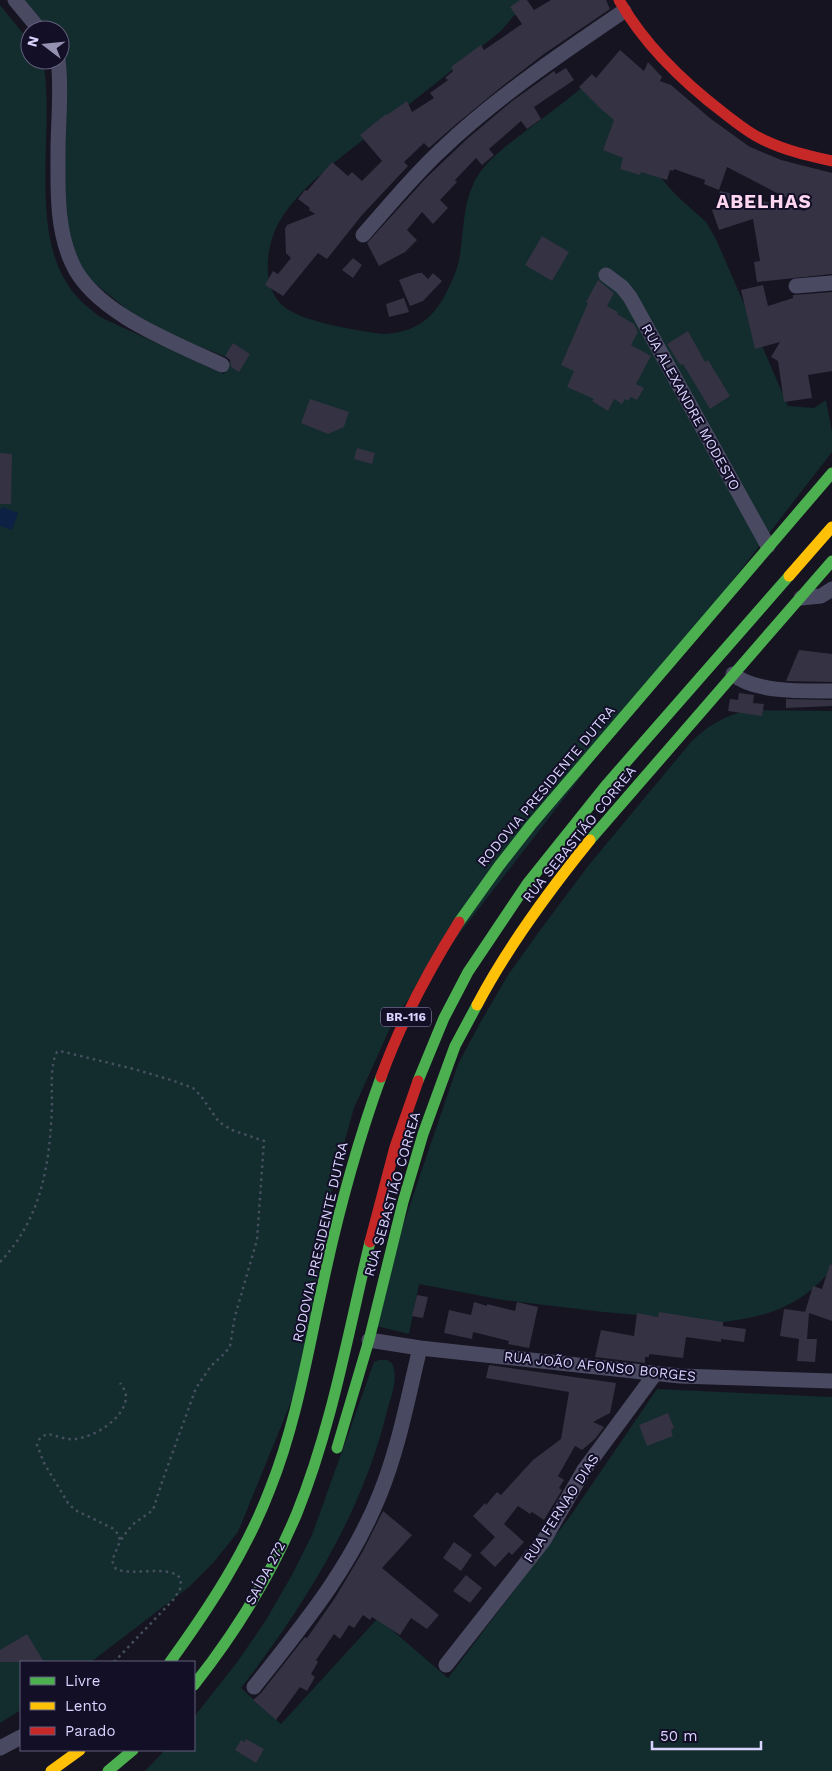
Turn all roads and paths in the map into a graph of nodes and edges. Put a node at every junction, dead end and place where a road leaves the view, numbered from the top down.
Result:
1 (15, 0) edge
2 (622, 5) edge
3 (32, 20) edge
4 (58, 70) edge
5 (832, 161) edge
6 (363, 235) dead end
7 (606, 275) dead end
8 (832, 283) edge
9 (796, 286) dead end
10 (222, 365) dead end
11 (832, 473) edge
12 (832, 527) edge
13 (768, 546) junction
14 (832, 560) edge
15 (832, 589) edge
16 (801, 598) junction
17 (732, 674) junction
18 (832, 691) edge
19 (0, 1262) edge
20 (369, 1340) junction
21 (420, 1348) junction
22 (656, 1374) junction
23 (832, 1381) edge
24 (120, 1383) dead end
25 (335, 1452) dead end
26 (120, 1541) junction
27 (115, 1661) edge
28 (171, 1661) edge
29 (223, 1665) dead end
30 (446, 1665) dead end
31 (195, 1684) edge
32 (254, 1687) dead end
33 (195, 1697) edge
34 (20, 1738) edge
35 (0, 1748) edge
36 (79, 1751) edge
37 (132, 1751) edge
38 (141, 1751) edge
39 (51, 1771) edge
40 (108, 1771) edge
41 (119, 1771) edge

1 - 3 street
2 - 5 main road
2 - 6 street
4 - 10 street
7 - 13 street, RUA ALEXANDRE MODESTO
8 - 9 street
11 - 13 main road, RODOVIA PRESIDENTE DUTRA / BR-116
12 - 31 main road, BR-116
13 - 28 main road, RODOVIA PRESIDENTE DUTRA / BR-116
14 - 16 main road, RUA SEBASTIÃO CORREA
15 - 16 street
16 - 17 main road, RUA SEBASTIÃO CORREA
17 - 18 street
17 - 20 main road, RUA SEBASTIÃO CORREA
19 - 26 path
20 - 21 street, RUA JOÃO AFONSO BORGES
20 - 25 main road, RUA SEBASTIÃO CORREA
21 - 22 street, RUA JOÃO AFONSO BORGES
21 - 32 street
22 - 23 street, RUA JOÃO AFONSO BORGES
22 - 30 street, RUA FERNAO DIAS
24 - 26 path
26 - 27 path
29 - 33 main road
34 - 35 street
36 - 39 main road
37 - 40 main road
38 - 41 main road

